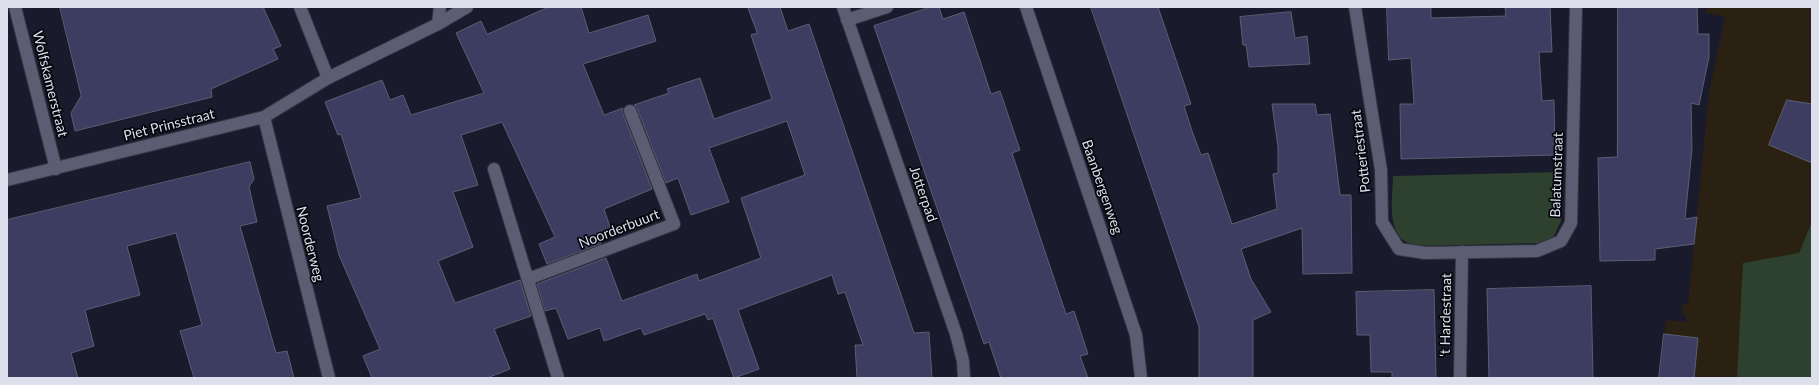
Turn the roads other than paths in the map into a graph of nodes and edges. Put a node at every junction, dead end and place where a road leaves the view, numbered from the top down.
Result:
1 (15, 7) edge
2 (300, 7) edge
3 (440, 7) edge
4 (467, 7) edge
5 (843, 7) edge
6 (887, 7) edge
7 (1026, 7) edge
8 (1355, 7) edge
9 (1576, 7) edge
10 (848, 20) junction
11 (438, 24) junction
12 (328, 78) junction
13 (630, 111) dead end
14 (264, 117) junction
15 (56, 169) junction
16 (494, 169) dead end
17 (7, 180) edge
18 (1462, 252) junction
19 (528, 279) junction
20 (329, 378) edge
21 (558, 378) edge
22 (964, 378) edge
23 (1141, 378) edge
24 (1460, 378) edge

1 - 15 street, Wolfskamerstraat
2 - 12 street
3 - 11 street
4 - 11 street, Piet Prinsstraat
5 - 10 street, Jotterpad
6 - 10 street
7 - 23 street, Baanbergenweg
8 - 18 street, Potteriestraat
9 - 18 street, Balatumstraat
10 - 22 street, Jotterpad
11 - 12 street, Piet Prinsstraat
12 - 14 street, Piet Prinsstraat
13 - 19 street, Noorderbuurt
14 - 15 street, Piet Prinsstraat
14 - 20 street, Noorderweg
15 - 17 street, Piet Prinsstraat
16 - 19 street
18 - 24 street, 't Hardestraat
19 - 21 street

